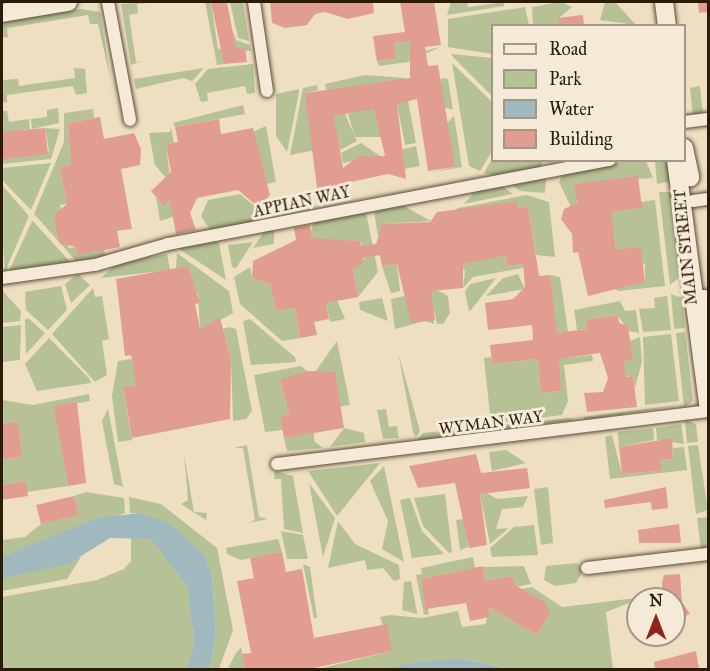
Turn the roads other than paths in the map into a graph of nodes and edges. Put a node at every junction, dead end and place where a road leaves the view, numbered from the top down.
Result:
1 (68, 2) edge
2 (108, 2) edge
3 (254, 2) edge
4 (664, 2) edge
5 (2, 13) edge
6 (667, 24) edge
7 (267, 90) dead end
8 (708, 118) edge
9 (130, 120) dead end
10 (686, 122) edge
11 (686, 152) edge
12 (599, 162) edge
13 (676, 162) edge
14 (701, 200) edge
15 (2, 278) edge
16 (708, 336) edge
17 (708, 404) edge
18 (708, 411) edge
19 (277, 464) dead end
20 (708, 554) edge
21 (587, 568) dead end

1 - 5 main road
2 - 9 street
3 - 7 street
4 - 6 main road
8 - 10 street
11 - 14 main road, MAIN STREET
12 - 15 street, APPIAN WAY
13 - 17 main road, MAIN STREET
14 - 16 main road, MAIN STREET
18 - 19 street, WYMAN WAY
20 - 21 street

